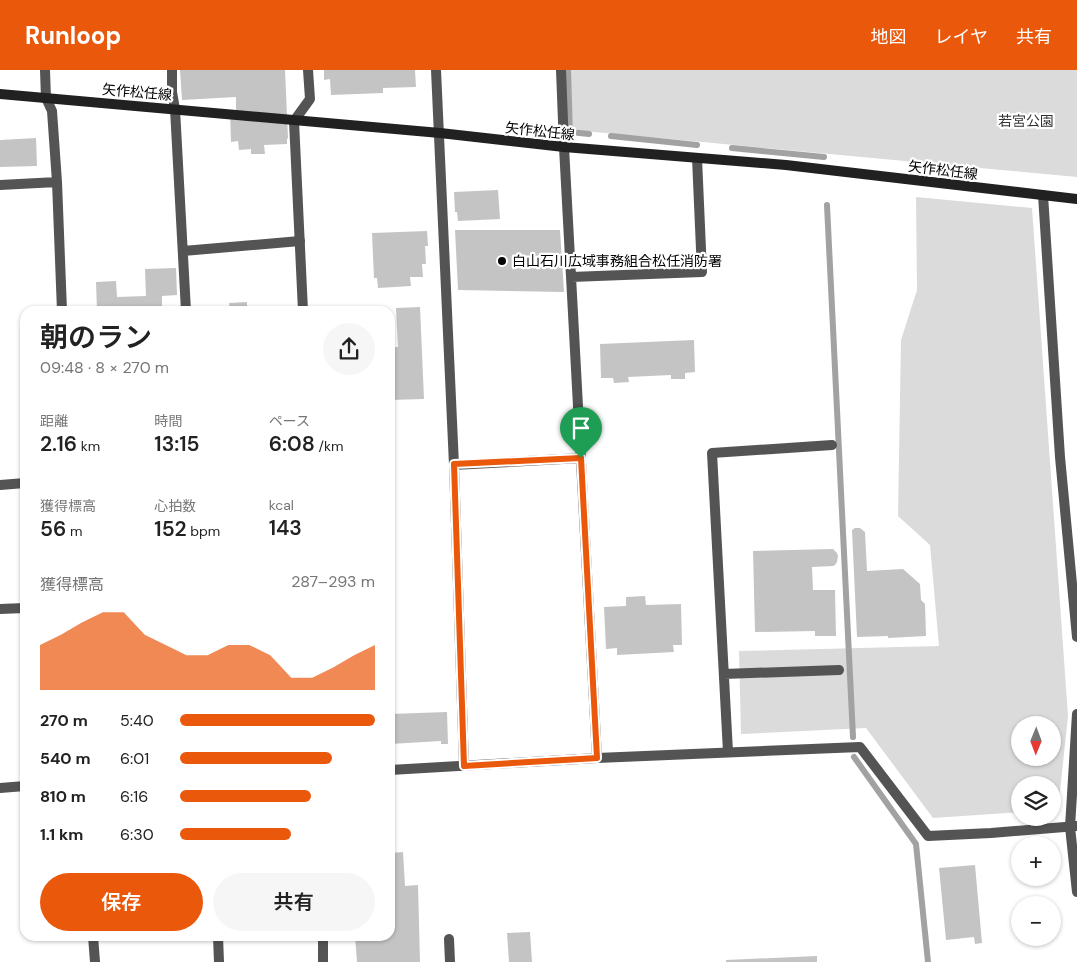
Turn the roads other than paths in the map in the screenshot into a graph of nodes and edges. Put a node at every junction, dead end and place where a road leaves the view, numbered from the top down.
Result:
1 (45, 70) edge
2 (172, 70) edge
3 (308, 70) edge
4 (436, 70) edge
5 (561, 70) edge
6 (0, 94) edge
7 (46, 98) junction
8 (175, 109) junction
9 (294, 121) junction
10 (440, 133) junction
11 (564, 148) junction
12 (697, 158) junction
13 (57, 182) junction
14 (0, 185) edge
15 (1042, 195) junction
16 (1077, 199) edge
17 (300, 241) junction
18 (183, 251) junction
19 (571, 277) junction
20 (62, 306) edge
21 (186, 306) edge
22 (303, 306) edge
23 (832, 445) dead end
24 (581, 458) junction
25 (454, 464) junction
26 (20, 483) edge
27 (0, 485) edge
28 (20, 608) edge
29 (0, 609) edge
30 (1077, 637) edge
31 (839, 670) dead end
32 (724, 674) junction
33 (1077, 714) edge
34 (728, 752) junction
35 (597, 758) junction
36 (464, 766) junction
37 (395, 770) edge
38 (20, 786) edge
39 (0, 788) edge
40 (1074, 827) edge
41 (1077, 892) edge
42 (449, 939) dead end
43 (93, 941) edge
44 (218, 941) edge
45 (323, 941) edge
46 (95, 962) edge
47 (219, 962) edge
48 (323, 962) edge
49 (450, 962) edge

1 - 7 street
2 - 8 street
3 - 9 street
4 - 10 street
5 - 11 street
6 - 7 main road, 矢作松任線
7 - 8 main road, 矢作松任線
7 - 13 street
8 - 9 main road, 矢作松任線
8 - 18 street
9 - 10 main road, 矢作松任線
9 - 17 street
10 - 11 main road, 矢作松任線
10 - 25 street
11 - 12 main road, 矢作松任線
11 - 19 street
12 - 15 main road, 矢作松任線
12 - 19 street
13 - 14 street
13 - 20 street
15 - 16 main road, 矢作松任線
15 - 30 street
17 - 18 street
17 - 22 street
18 - 21 street
19 - 24 street
23 - 32 street
24 - 25 street
24 - 35 street
25 - 36 street
26 - 27 street
28 - 29 street
31 - 32 street
32 - 34 street
33 - 40 street
34 - 35 street
34 - 40 street
35 - 36 street
36 - 37 street
38 - 39 street
40 - 41 street
42 - 49 street
43 - 46 street
44 - 47 street
45 - 48 street

